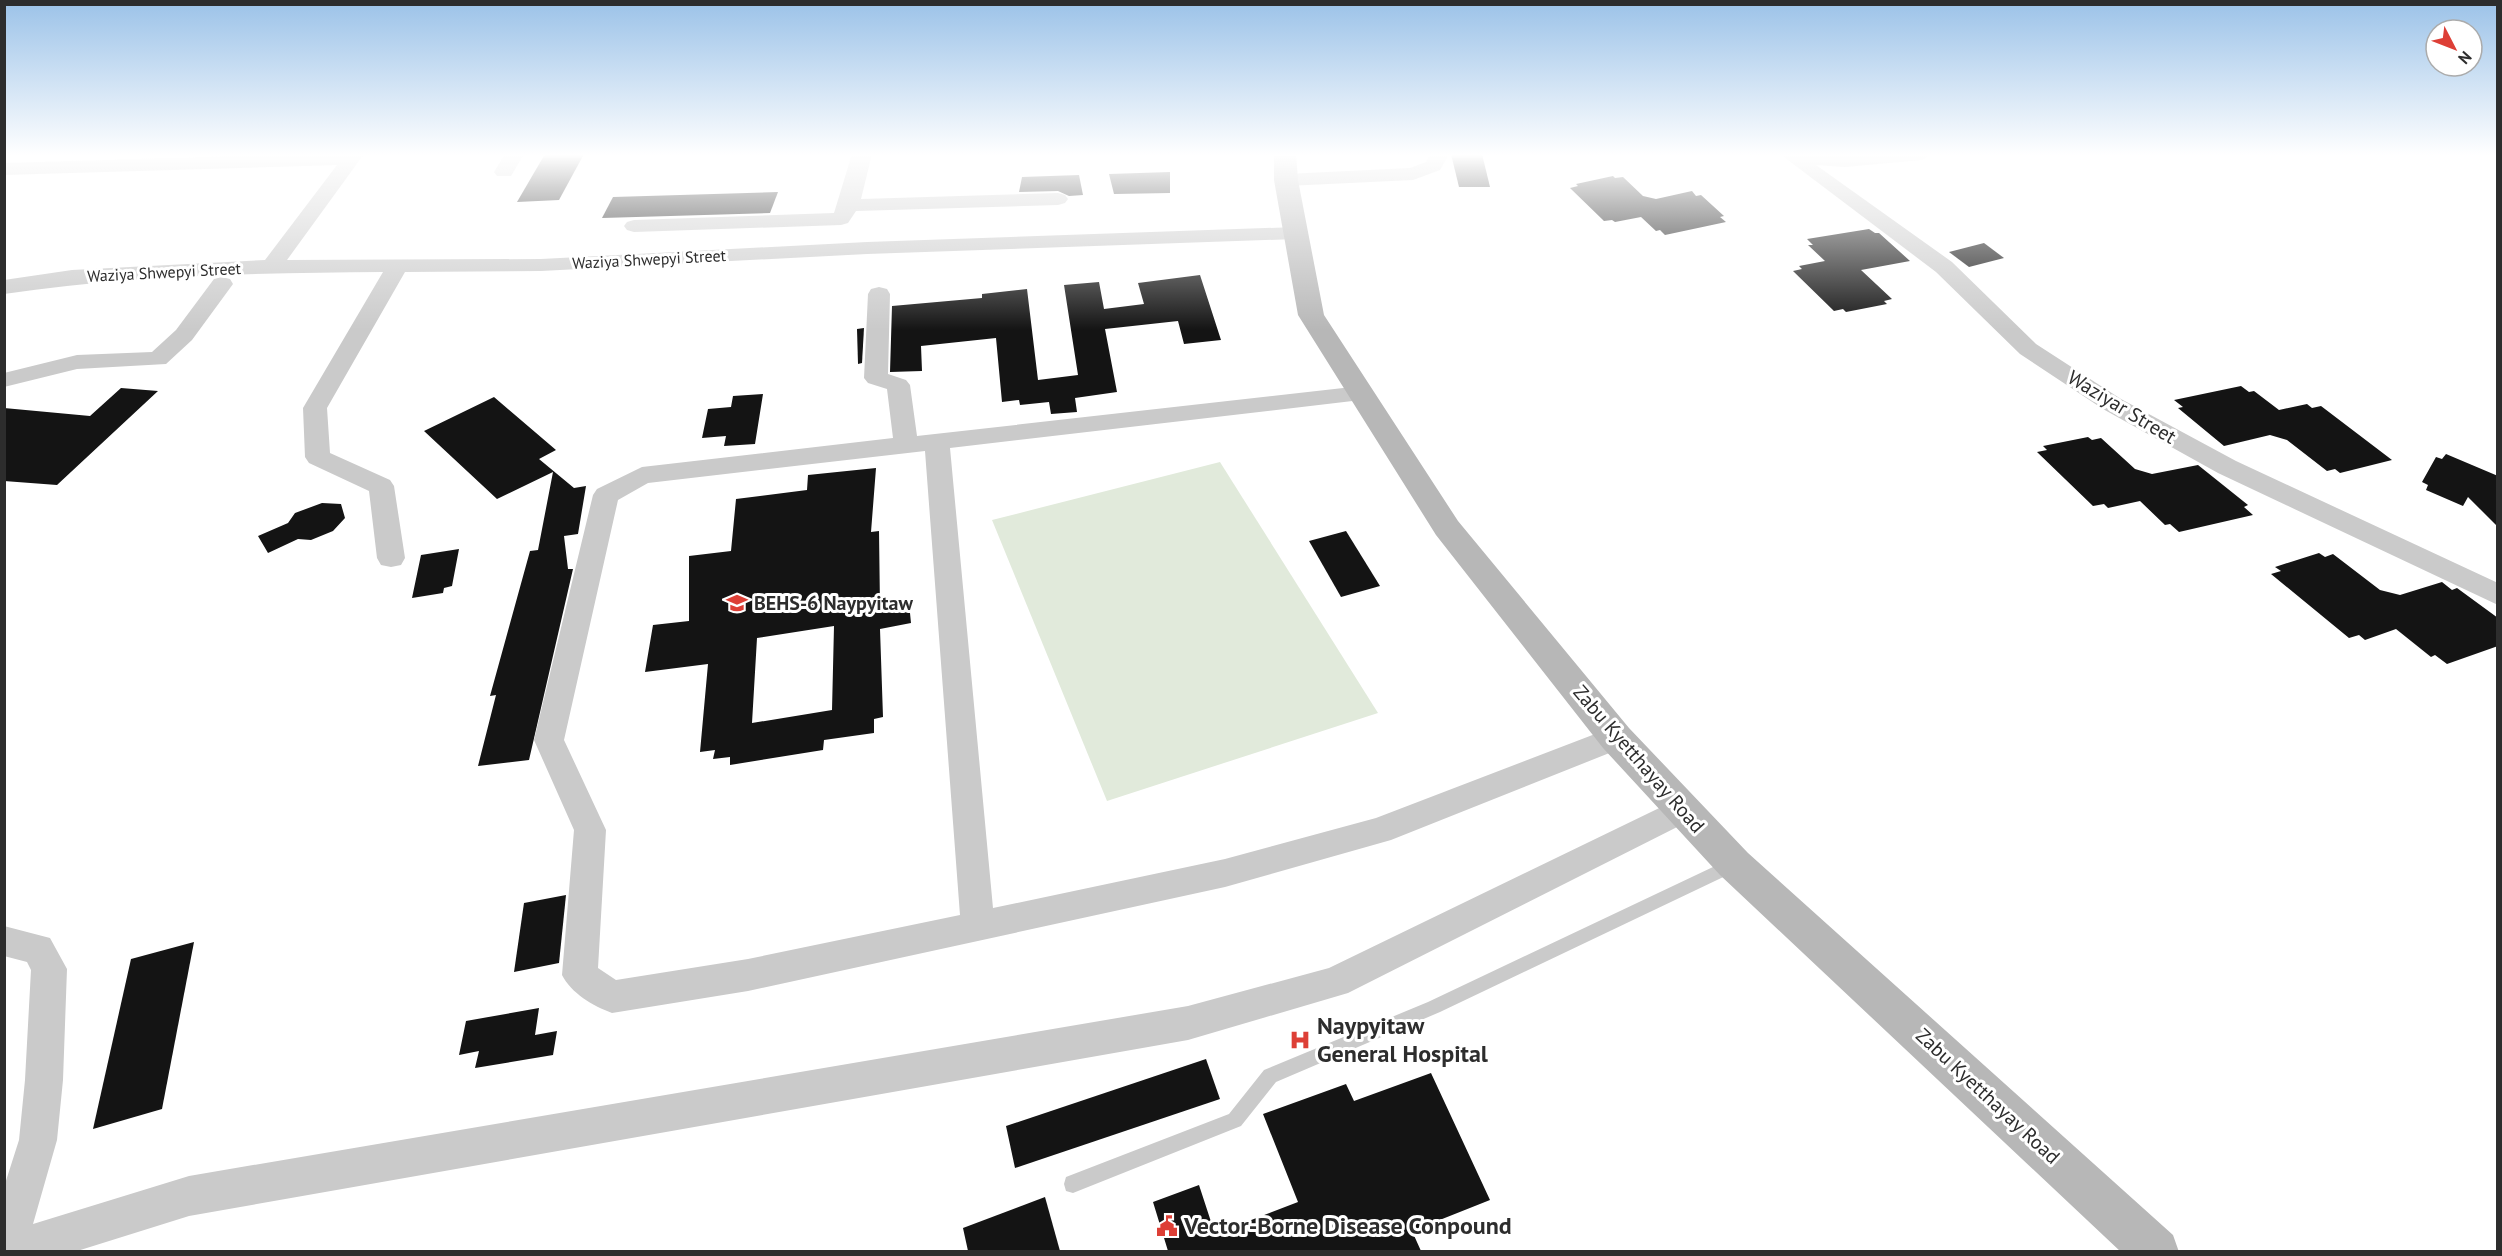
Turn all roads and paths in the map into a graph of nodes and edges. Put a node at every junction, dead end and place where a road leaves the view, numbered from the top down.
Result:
1 (312, 213) edge
2 (845, 213) edge
3 (1292, 213) edge
4 (1869, 213) edge
5 (634, 226) dead end
6 (1295, 233) junction
7 (398, 265) junction
8 (271, 267) junction
9 (222, 284) dead end
10 (4, 287) edge
11 (879, 294) dead end
12 (4, 380) edge
13 (1361, 393) junction
14 (938, 440) junction
15 (906, 444) junction
16 (391, 558) dead end
17 (2498, 595) edge
18 (1616, 738) junction
19 (1682, 810) junction
20 (1734, 864) junction
21 (978, 927) junction
22 (4, 941) edge
23 (1073, 1184) dead end
24 (6, 1251) edge
25 (2156, 1251) edge

1 - 8 street
2 - 5 street
3 - 6 main road, Zabu Kyetthayay Road
4 - 17 street, Waziyar Street
6 - 7 street, Waziya Shwepyi Street
6 - 13 main road, Zabu Kyetthayay Road
7 - 8 street, Waziya Shwepyi Street
7 - 16 street
8 - 10 street, Waziya Shwepyi Street
9 - 12 street
11 - 15 street
13 - 14 street
13 - 18 main road, Zabu Kyetthayay Road
14 - 15 street
14 - 21 street
15 - 21 street
18 - 19 main road, Zabu Kyetthayay Road
18 - 21 street
19 - 20 main road, Zabu Kyetthayay Road
19 - 24 street
20 - 23 lane
20 - 25 main road, Zabu Kyetthayay Road
22 - 24 street

